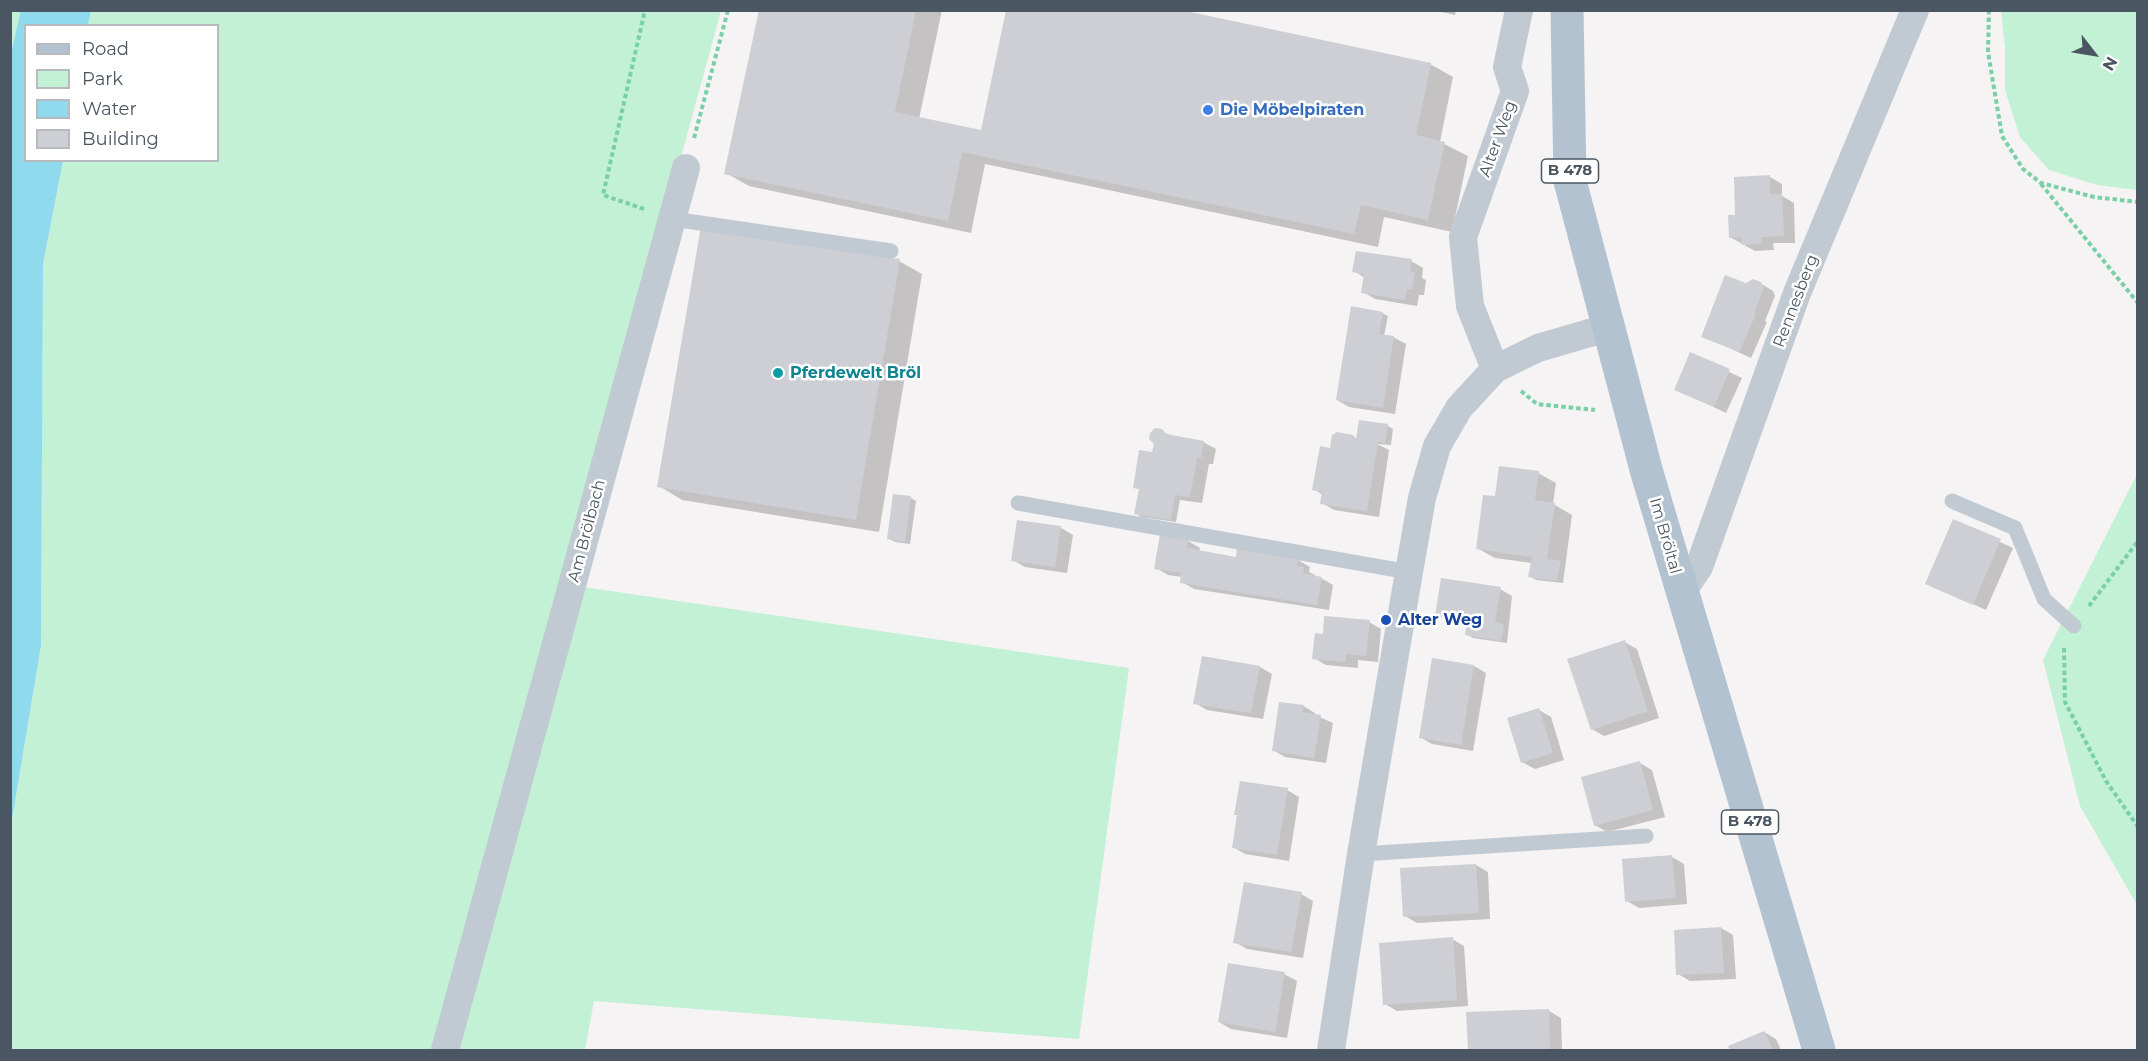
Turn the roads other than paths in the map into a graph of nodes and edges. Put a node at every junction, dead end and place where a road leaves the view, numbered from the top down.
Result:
1 (1519, 10) edge
2 (1567, 10) edge
3 (1915, 10) edge
4 (686, 168) road end
5 (673, 219) junction
6 (891, 251) dead end
7 (1610, 327) junction
8 (1495, 369) junction
9 (1952, 501) dead end
10 (1018, 503) dead end
11 (1409, 572) junction
12 (1681, 593) junction
13 (2074, 626) road end
14 (1646, 836) dead end
15 (1361, 855) junction
16 (445, 1050) edge
17 (1331, 1050) edge
18 (1819, 1050) edge

1 - 8 street, Alter Weg
2 - 7 main road, Im Bröltal / B 478
3 - 12 street, Rennesberg
4 - 5 street, Am Brölbach
5 - 6 lane
5 - 16 street, Am Brölbach
7 - 8 street
7 - 12 main road, Im Bröltal / B 478
8 - 11 street
9 - 13 lane
10 - 11 lane
11 - 15 street
12 - 18 main road, Im Bröltal / B 478
14 - 15 lane
15 - 17 street

